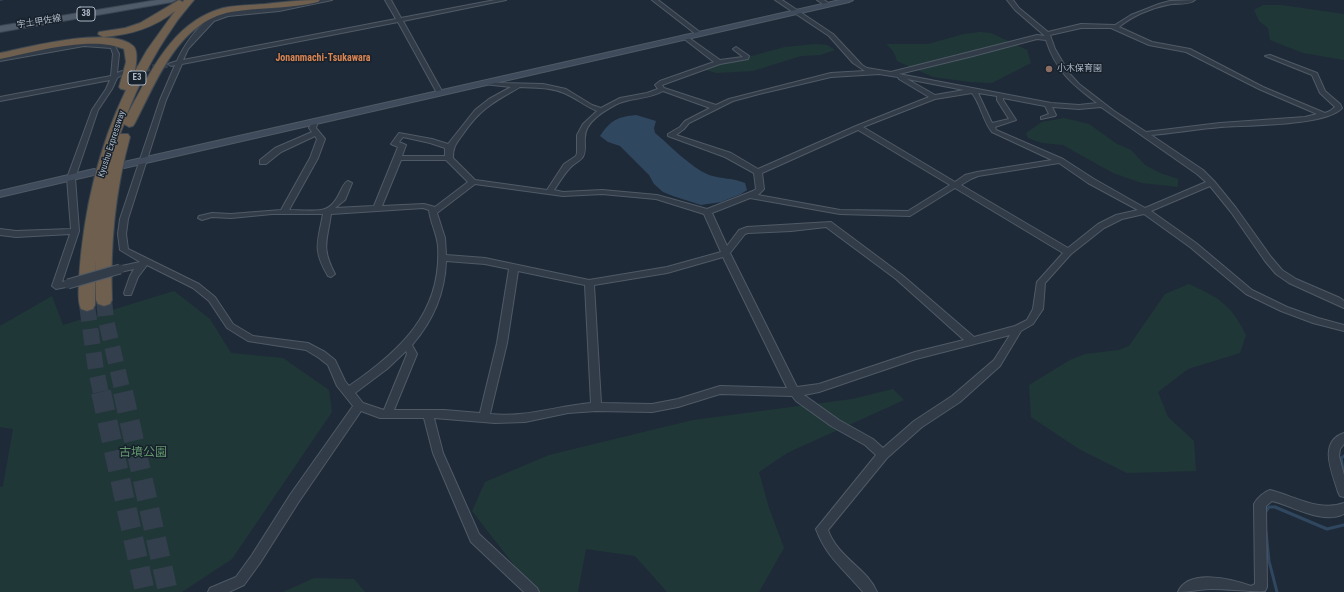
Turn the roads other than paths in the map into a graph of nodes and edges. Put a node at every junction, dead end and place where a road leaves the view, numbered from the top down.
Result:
1 (172, 0) edge
2 (182, 0) edge
3 (189, 0) edge
4 (197, 0) edge
5 (225, 0) edge
6 (275, 0) edge
7 (315, 0) edge
8 (329, 0) edge
9 (388, 0) edge
10 (503, 0) edge
11 (655, 0) edge
12 (778, 0) edge
13 (820, 0) edge
14 (849, 0) edge
15 (1010, 0) edge
16 (1192, 0) edge
17 (828, 5) junction
18 (796, 12) junction
19 (399, 20) junction
20 (1115, 28) junction
21 (0, 29) edge
22 (699, 34) junction
23 (1048, 36) junction
24 (685, 37) junction
25 (0, 48) edge
26 (736, 49) dead end
27 (0, 56) edge
28 (1268, 56) dead end
29 (0, 59) edge
30 (719, 62) junction
31 (180, 63) junction
32 (171, 64) tunnel mouth
33 (878, 72) junction
34 (122, 73) dead end
35 (522, 74) junction
36 (894, 75) junction
37 (114, 77) junction
38 (484, 82) junction
39 (520, 85) junction
40 (662, 88) junction
41 (973, 90) junction
42 (440, 93) junction
43 (1000, 96) junction
44 (934, 97) junction
45 (0, 99) edge
46 (1048, 105) junction
47 (1102, 105) junction
48 (715, 107) junction
49 (1341, 108) edge
50 (602, 110) junction
51 (1325, 115) junction
52 (1042, 118) dead end
53 (315, 122) junction
54 (129, 123) junction
55 (990, 126) junction
56 (858, 127) junction
57 (315, 133) junction
58 (1145, 134) junction
59 (449, 147) junction
60 (398, 158) junction
61 (449, 158) junction
62 (144, 160) junction
63 (1060, 161) junction
64 (263, 162) dead end
65 (124, 165) dead end
66 (99, 169) junction
67 (758, 172) junction
68 (71, 178) junction
69 (473, 182) junction
70 (348, 183) dead end
71 (1211, 183) junction
72 (955, 185) junction
73 (549, 192) junction
74 (0, 194) edge
75 (750, 196) junction
76 (377, 208) junction
77 (326, 211) junction
78 (1145, 211) junction
79 (284, 212) junction
80 (433, 212) junction
81 (707, 212) junction
82 (202, 218) dead end
83 (75, 231) junction
84 (0, 232) edge
85 (1068, 252) junction
86 (725, 254) junction
87 (443, 258) junction
88 (144, 263) junction
89 (514, 267) junction
90 (331, 274) dead end
91 (589, 283) junction
92 (128, 293) dead end
93 (104, 300) tunnel mouth
94 (1344, 304) edge
95 (87, 305) tunnel mouth
96 (1344, 328) edge
97 (1018, 329) junction
98 (971, 340) junction
99 (407, 345) junction
100 (794, 391) junction
101 (348, 392) junction
102 (359, 406) junction
103 (596, 407) junction
104 (387, 414) junction
105 (428, 414) junction
106 (484, 418) junction
107 (1344, 437) edge
108 (883, 455) junction
109 (1344, 492) edge
110 (1344, 508) edge
111 (214, 592) edge
112 (533, 592) edge
113 (871, 592) edge
114 (1184, 592) edge

1 - 21 main road, 宇土甲佐線 / 38
2 - 25 highway
3 - 66 highway, Kyushu Expressway / E3
4 - 54 highway, Kyushu Expressway / E3
5 - 6 highway
7 - 54 highway
8 - 31 street
9 - 19 street
10 - 19 street
11 - 22 street
12 - 18 street
13 - 17 street
14 - 17 street
15 - 23 street
16 - 20 street
17 - 18 street
18 - 22 street
18 - 33 street
19 - 31 street
19 - 42 street
20 - 23 street
20 - 51 street
22 - 24 street
23 - 36 street
23 - 47 street
24 - 30 street
24 - 35 street
26 - 30 street
27 - 66 highway
28 - 49 street
29 - 37 street
30 - 40 street
31 - 32 street
31 - 62 street
33 - 36 street
33 - 48 street
34 - 37 street
35 - 38 street
35 - 39 street
36 - 41 street
36 - 44 street
37 - 45 street
37 - 68 street
38 - 39 street
38 - 42 street
39 - 50 street
39 - 59 street
40 - 48 street
40 - 50 street
41 - 43 street
41 - 44 street
41 - 55 street
42 - 53 street
43 - 46 street
43 - 55 street
44 - 56 street
46 - 47 street
46 - 52 street
47 - 58 street
48 - 67 street
49 - 51 street
50 - 73 street
51 - 58 street
53 - 57 street
53 - 62 street
54 - 93 highway, Kyushu Expressway / E3
55 - 63 street
56 - 67 street
56 - 72 street
57 - 64 street
57 - 79 street
58 - 71 street
59 - 60 street
59 - 61 street
60 - 61 street
60 - 76 street
61 - 69 street
62 - 65 street
62 - 88 street
63 - 72 street
63 - 78 street
66 - 68 street
66 - 95 highway, Kyushu Expressway / E3
67 - 75 street
68 - 74 street
68 - 83 street
69 - 73 street
69 - 80 street
70 - 77 street
71 - 78 street
71 - 94 street
72 - 75 street
72 - 85 street
73 - 81 street
75 - 81 street
76 - 77 street
76 - 80 street
77 - 79 street
77 - 90 street
78 - 85 street
78 - 96 street
79 - 82 street
80 - 87 street
81 - 86 street
83 - 84 street
83 - 88 street, bridge
85 - 97 street
86 - 91 street
86 - 98 street
86 - 100 street
87 - 89 street
87 - 99 street
88 - 92 street
88 - 101 street
89 - 91 street
89 - 106 street
91 - 103 street
97 - 98 street
97 - 108 street
98 - 100 street
99 - 101 street
99 - 104 street
100 - 103 street
100 - 108 street
101 - 102 street
102 - 104 street
102 - 111 street
103 - 106 street
104 - 105 street
105 - 106 street
105 - 112 street
107 - 109 street
108 - 113 street
110 - 114 street

